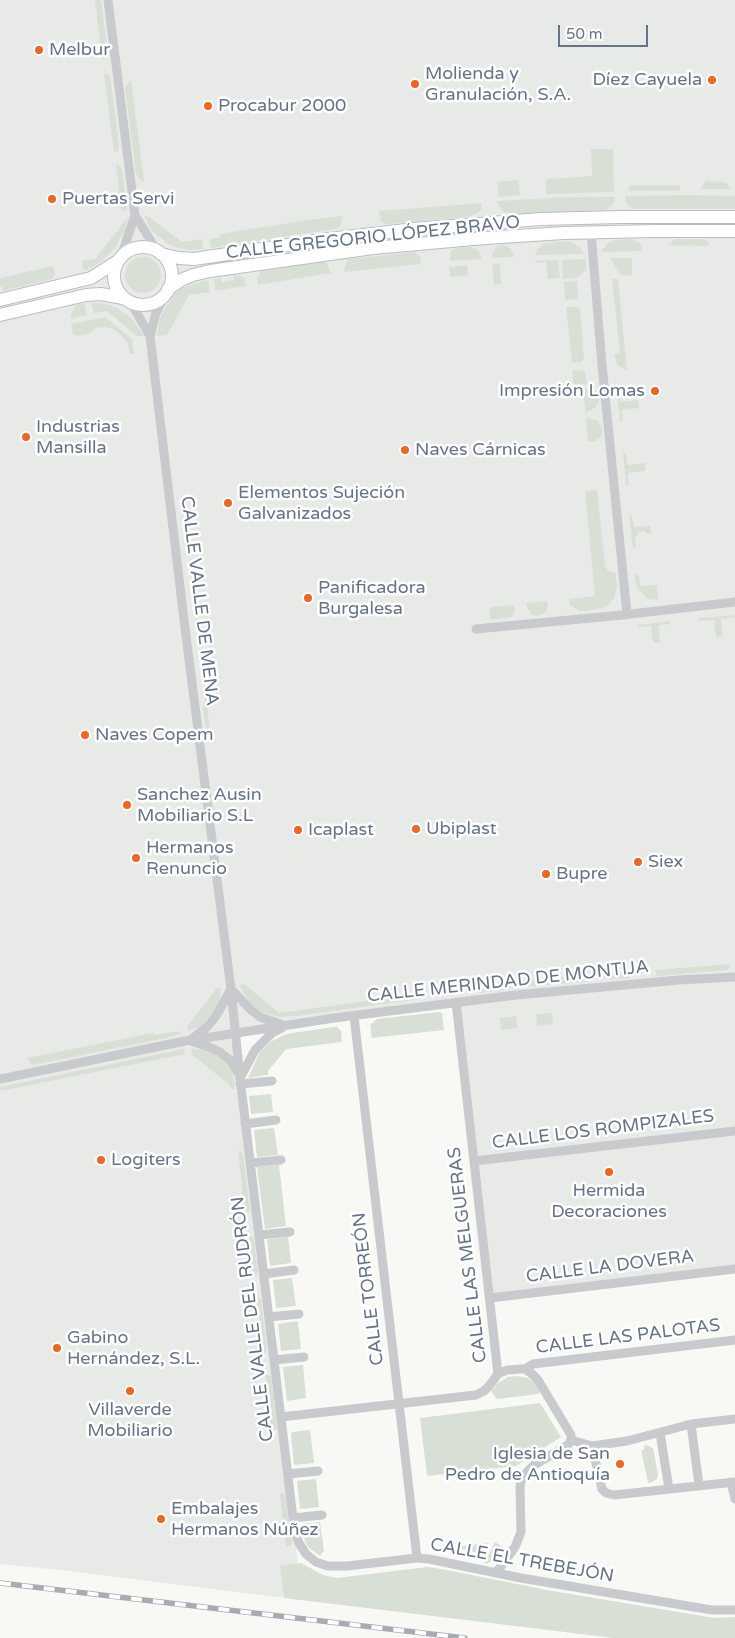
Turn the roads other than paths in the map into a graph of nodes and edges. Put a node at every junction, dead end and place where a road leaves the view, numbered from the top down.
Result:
1 (108, 0) edge
2 (135, 215) junction
3 (735, 217) edge
4 (735, 231) edge
5 (591, 232) junction
6 (159, 253) junction
7 (119, 259) junction
8 (167, 291) junction
9 (0, 300) edge
10 (127, 300) junction
11 (0, 314) edge
12 (150, 336) junction
13 (735, 602) edge
14 (627, 614) junction
15 (476, 629) dead end
16 (735, 977) edge
17 (231, 989) junction
18 (456, 1002) junction
19 (354, 1016) junction
20 (286, 1025) junction
21 (236, 1032) junction
22 (190, 1040) junction
23 (0, 1079) edge
24 (240, 1081) junction
25 (272, 1081) dead end
26 (276, 1120) dead end
27 (245, 1124) junction
28 (735, 1131) edge
29 (281, 1160) dead end
30 (474, 1162) junction
31 (250, 1164) junction
32 (290, 1232) dead end
33 (259, 1235) junction
34 (735, 1269) edge
35 (294, 1270) dead end
36 (264, 1274) junction
37 (490, 1298) junction
38 (300, 1314) dead end
39 (269, 1317) junction
40 (735, 1340) edge
41 (304, 1357) dead end
42 (274, 1360) junction
43 (525, 1369) junction
44 (498, 1374) junction
45 (399, 1404) junction
46 (281, 1417) junction
47 (735, 1419) edge
48 (691, 1424) junction
49 (660, 1433) junction
50 (571, 1440) junction
51 (592, 1446) junction
52 (318, 1471) dead end
53 (288, 1474) junction
54 (733, 1482) edge
55 (699, 1485) junction
56 (669, 1489) junction
57 (735, 1499) edge
58 (322, 1515) dead end
59 (293, 1518) junction
60 (306, 1554) joint
61 (417, 1558) junction
62 (496, 1573) junction
63 (735, 1610) edge

1 - 2 street
2 - 6 street
2 - 7 street
3 - 6 main road, CALLE GREGORIO LÓPEZ BRAVO
4 - 5 main road, CALLE GREGORIO LÓPEZ BRAVO
5 - 8 main road, CALLE GREGORIO LÓPEZ BRAVO
5 - 14 street
6 - 7 main road
6 - 8 main road
7 - 9 main road
7 - 10 main road
8 - 10 main road
8 - 12 street, CALLE VALLE DE MENA
10 - 11 main road
10 - 12 street, CALLE VALLE DE MENA
12 - 17 street, CALLE VALLE DE MENA
13 - 14 street
14 - 15 street
16 - 18 street, CALLE MERINDAD DE MONTIJA
17 - 20 street
17 - 21 street, CALLE VALLE DE MENA
17 - 22 street, CALLE MERINDAD DE MONTIJA
18 - 19 street, CALLE MERINDAD DE MONTIJA
18 - 30 street, CALLE LAS MELGUERAS
19 - 20 street, CALLE MERINDAD DE MONTIJA
19 - 45 street, CALLE TORREÓN
20 - 21 street, CALLE MERINDAD DE MONTIJA
20 - 24 street, CALLE MERINDAD DE MONTIJA
21 - 22 street, CALLE MERINDAD DE MONTIJA
21 - 24 street, CALLE VALLE DEL RUDRÓN
22 - 23 street, CALLE MERINDAD DE MONTIJA
22 - 24 street, CALLE VALLE DEL RUDRÓN
24 - 25 street
24 - 27 street, CALLE VALLE DEL RUDRÓN
26 - 27 street
27 - 31 street, CALLE VALLE DEL RUDRÓN
28 - 30 street, CALLE LOS ROMPIZALES
29 - 31 street
30 - 37 street, CALLE LAS MELGUERAS
31 - 33 street, CALLE VALLE DEL RUDRÓN
32 - 33 street
33 - 36 street, CALLE VALLE DEL RUDRÓN
34 - 37 street, CALLE LA DOVERA
35 - 36 street
36 - 39 street, CALLE VALLE DEL RUDRÓN
37 - 44 street, CALLE LAS MELGUERAS
38 - 39 street
39 - 42 street, CALLE VALLE DEL RUDRÓN
40 - 43 street, CALLE LAS PALOTAS
41 - 42 street
42 - 46 street, CALLE VALLE DEL RUDRÓN
43 - 44 street, CALLE LAS MELGUERAS
43 - 50 street
44 - 45 street
45 - 46 street
45 - 61 street, CALLE TORREÓN
46 - 53 street, CALLE VALLE DEL RUDRÓN
47 - 48 street
48 - 49 street
48 - 55 street
49 - 51 street
49 - 56 street
50 - 51 street
50 - 62 street
51 - 56 street
52 - 53 street
53 - 59 street, CALLE VALLE DEL RUDRÓN
54 - 55 street
54 - 57 street
55 - 56 street
58 - 59 street
59 - 60 street, CALLE VALLE DEL RUDRÓN
60 - 61 street, CALLE EL TREBEJÓN
61 - 62 street, CALLE EL TREBEJÓN
62 - 63 street, CALLE EL TREBEJÓN

